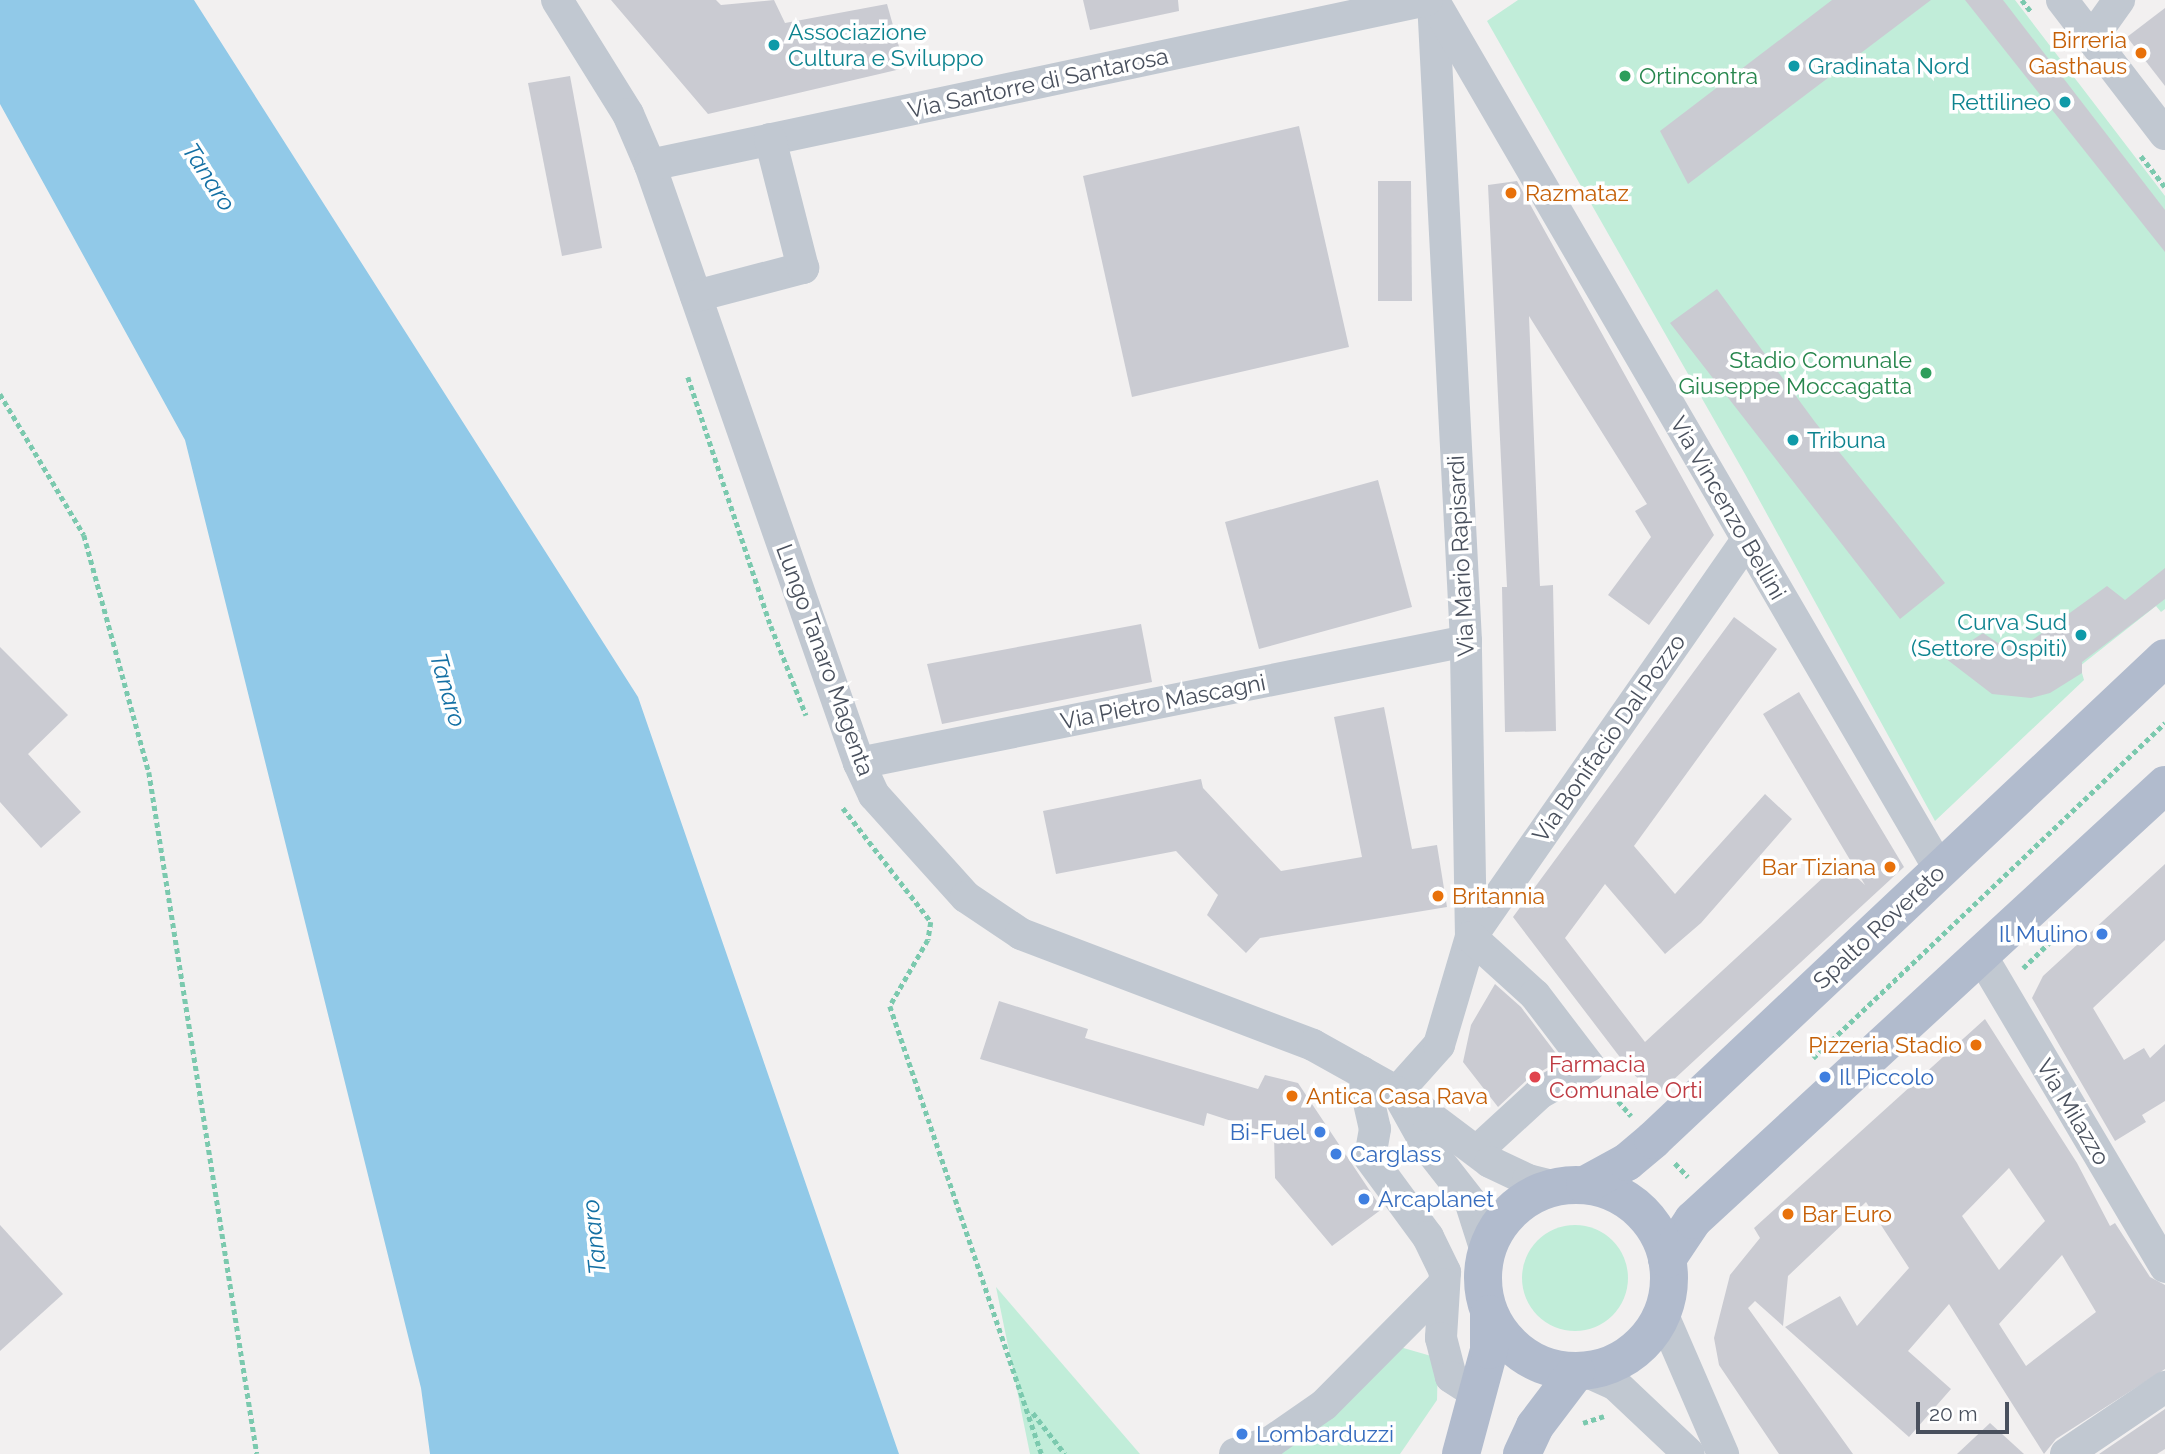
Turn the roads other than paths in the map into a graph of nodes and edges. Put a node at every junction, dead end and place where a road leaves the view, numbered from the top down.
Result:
1 (557, 0) edge
2 (1427, 0) edge
3 (1433, 0) edge
4 (2062, 0) edge
5 (2119, 0) edge
6 (2092, 38) junction
7 (2165, 134) edge
8 (770, 139) junction
9 (650, 165) junction
10 (696, 296) junction
11 (1747, 540) junction
12 (1466, 641) junction
13 (2165, 658) edge
14 (859, 763) junction
15 (2165, 785) edge
16 (1940, 870) junction
17 (1471, 937) junction
18 (1982, 957) junction
19 (1362, 1072) junction
20 (1398, 1092) junction
21 (1477, 1152) junction
22 (1571, 1186) junction
23 (1486, 1251) junction
24 (1667, 1259) junction
25 (2165, 1267) edge
26 (1444, 1284) junction
27 (1662, 1313) junction
28 (1489, 1314) junction
29 (1581, 1371) junction
30 (2165, 1388) edge
31 (1477, 1394) junction
32 (1235, 1454) edge
33 (1461, 1454) edge
34 (1522, 1454) edge
35 (1689, 1454) edge
36 (1723, 1454) edge
37 (2066, 1454) edge

1 - 9 street, Lungo Tanaro Magenta
2 - 8 street, Via Santorre di Santarosa
3 - 11 street, Via Vincenzo Bellini
3 - 12 street, Via Mario Rapisardi
4 - 6 street
5 - 6 street
6 - 7 street
8 - 9 street, Via Santorre di Santarosa
8 - 10 street
9 - 10 street, Lungo Tanaro Magenta
10 - 14 street, Lungo Tanaro Magenta
11 - 16 street, Via Vincenzo Bellini
11 - 17 street, Via Bonifacio Dal Pozzo
12 - 14 street, Via Pietro Mascagni
12 - 17 street, Via Mario Rapisardi
13 - 16 main road, Spalto Rovereto
14 - 19 street, Lungo Tanaro Magenta
15 - 18 main road
16 - 22 main road, Spalto Rovereto
17 - 20 street, Via Mario Rapisardi
17 - 21 street
18 - 24 main road
18 - 25 street, Via Milazzo
19 - 20 street, Lungo Tanaro Magenta
19 - 26 street
20 - 21 street, Lungo Tanaro Magenta
20 - 23 street
21 - 22 street, Lungo Tanaro Magenta
22 - 23 main road
22 - 24 main road
23 - 28 main road
24 - 27 main road
26 - 31 street
26 - 32 street
27 - 29 main road
27 - 36 street
28 - 29 main road
28 - 31 main road
29 - 34 main road
29 - 35 street
30 - 37 street
31 - 33 main road

